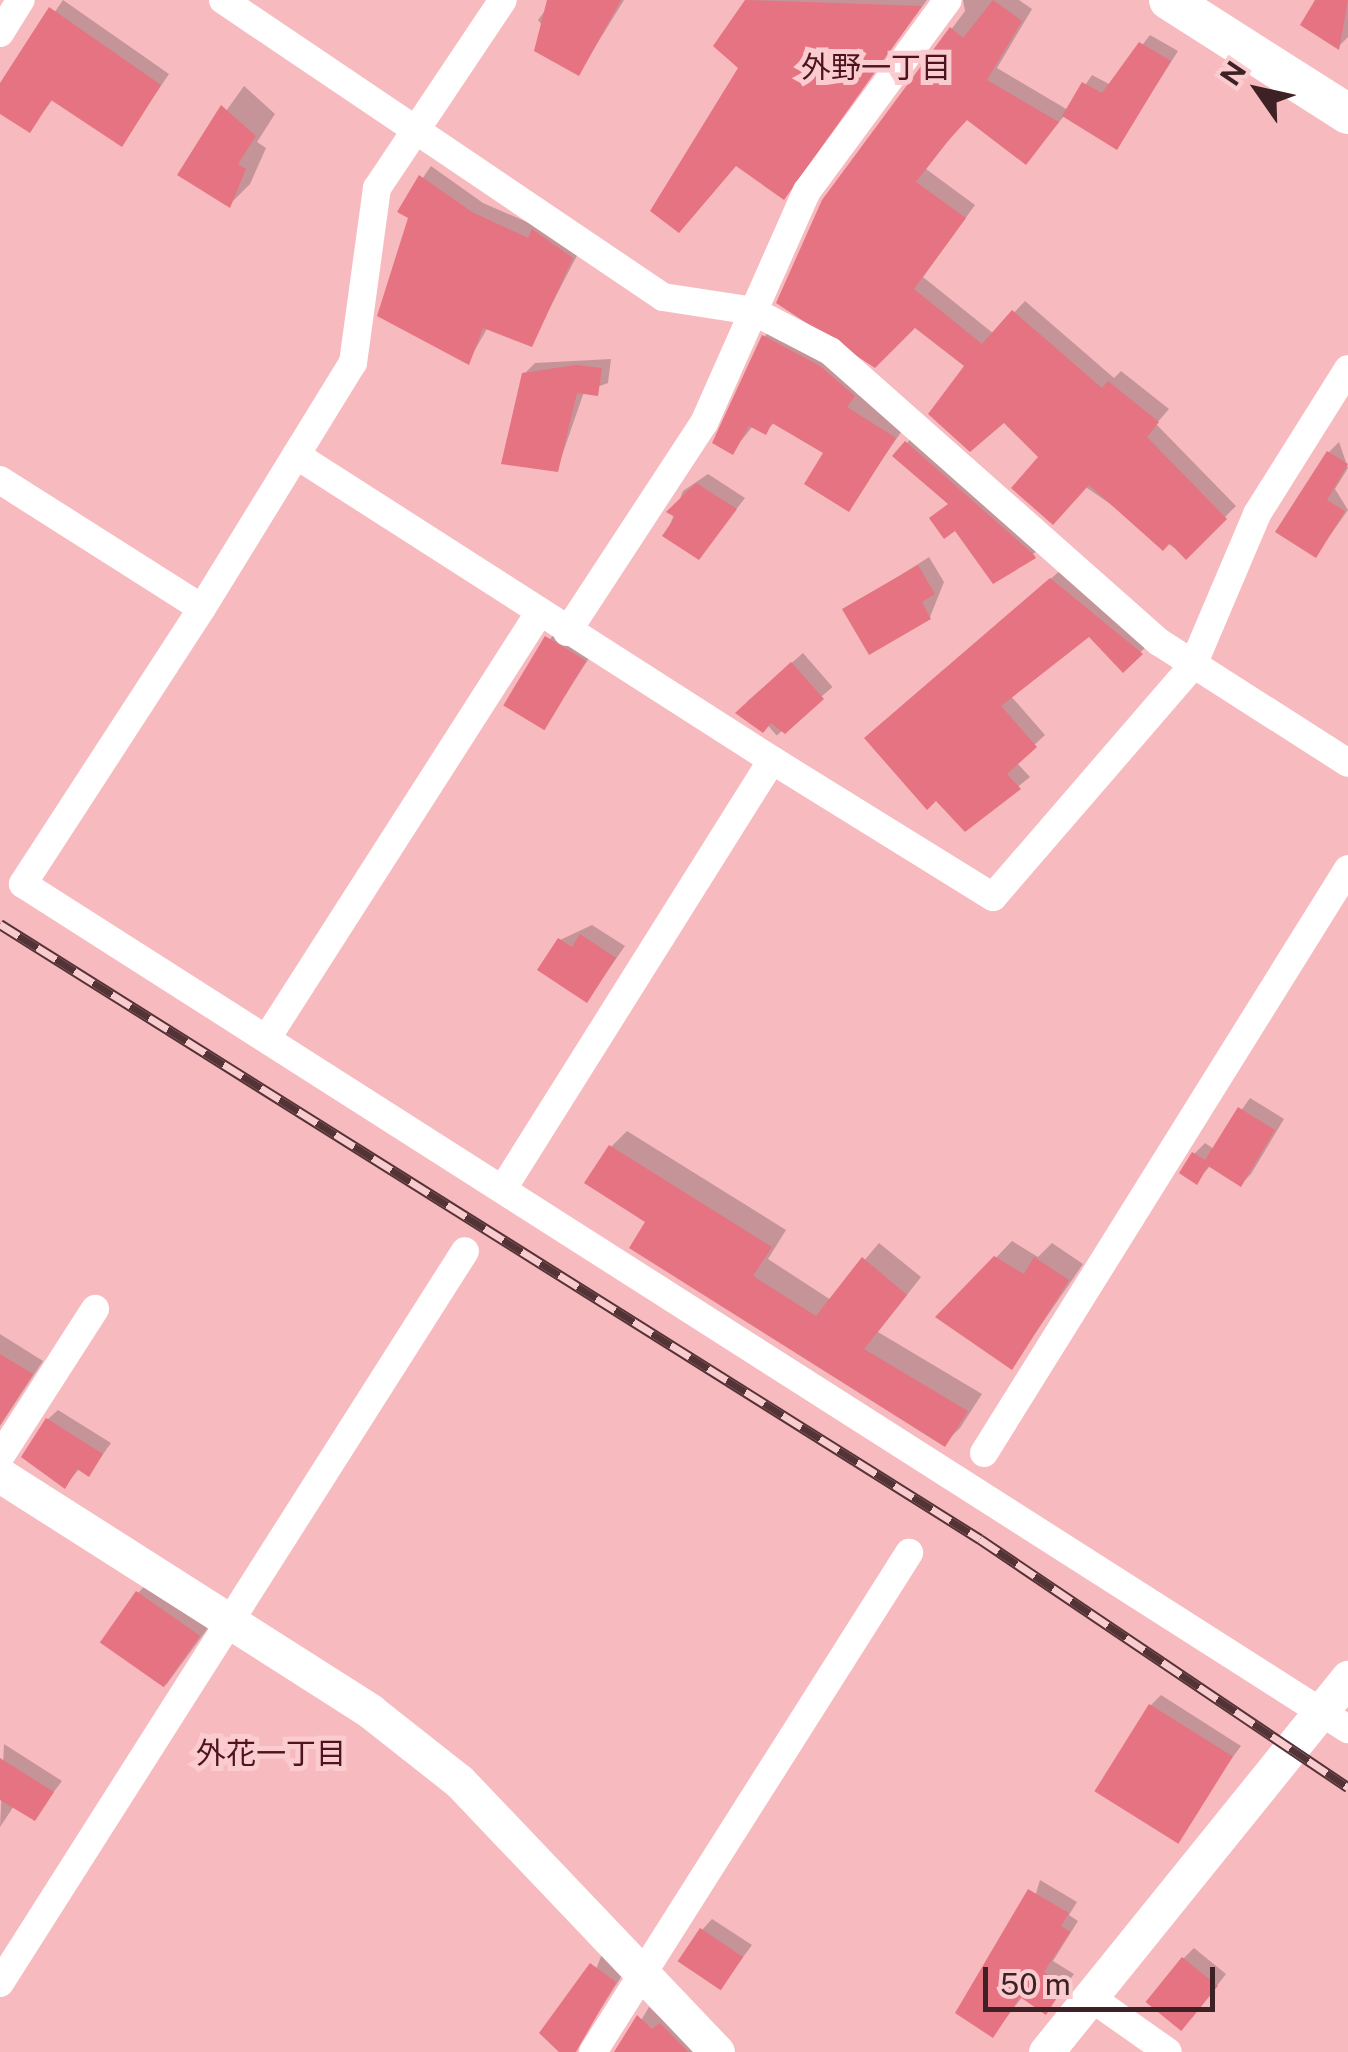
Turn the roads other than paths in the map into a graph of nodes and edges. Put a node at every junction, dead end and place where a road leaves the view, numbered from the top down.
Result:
1 (21, 0) edge
2 (224, 0) edge
3 (503, 0) edge
4 (948, 0) edge
5 (1169, 0) edge
6 (0, 33) edge
7 (1348, 114) edge
8 (414, 126) junction
9 (753, 311) junction
10 (1348, 369) edge
11 (296, 456) junction
12 (0, 480) edge
13 (202, 608) junction
14 (539, 613) junction
15 (567, 632) junction
16 (1193, 665) junction
17 (772, 760) junction
18 (1348, 762) edge
19 (1348, 869) edge
20 (266, 1038) junction
21 (504, 1187) junction
22 (465, 1251) dead end
23 (95, 1309) dead end
24 (984, 1453) dead end
25 (0, 1456) edge
26 (0, 1475) edge
27 (909, 1553) dead end
28 (234, 1622) junction
29 (1348, 1678) edge
30 (1335, 1718) edge
31 (643, 1973) junction
32 (0, 1983) edge
33 (1090, 1997) junction
34 (593, 2052) edge
35 (717, 2052) edge
36 (1046, 2052) edge
37 (1168, 2052) edge

1 - 6 street
2 - 8 street
3 - 8 street
4 - 9 street
5 - 7 main road
8 - 9 street
8 - 11 street
9 - 15 street
9 - 16 street
10 - 16 street
11 - 13 street
11 - 14 street
12 - 13 street
13 - 20 street
14 - 15 street
14 - 20 street
15 - 17 street
16 - 17 street
16 - 18 street
17 - 21 street
19 - 24 street
20 - 21 street
21 - 30 street
22 - 28 street
23 - 25 street
26 - 28 street
27 - 31 street
28 - 31 street
28 - 32 street
29 - 30 street
30 - 33 street
31 - 34 street
31 - 35 street
33 - 36 street
33 - 37 street

